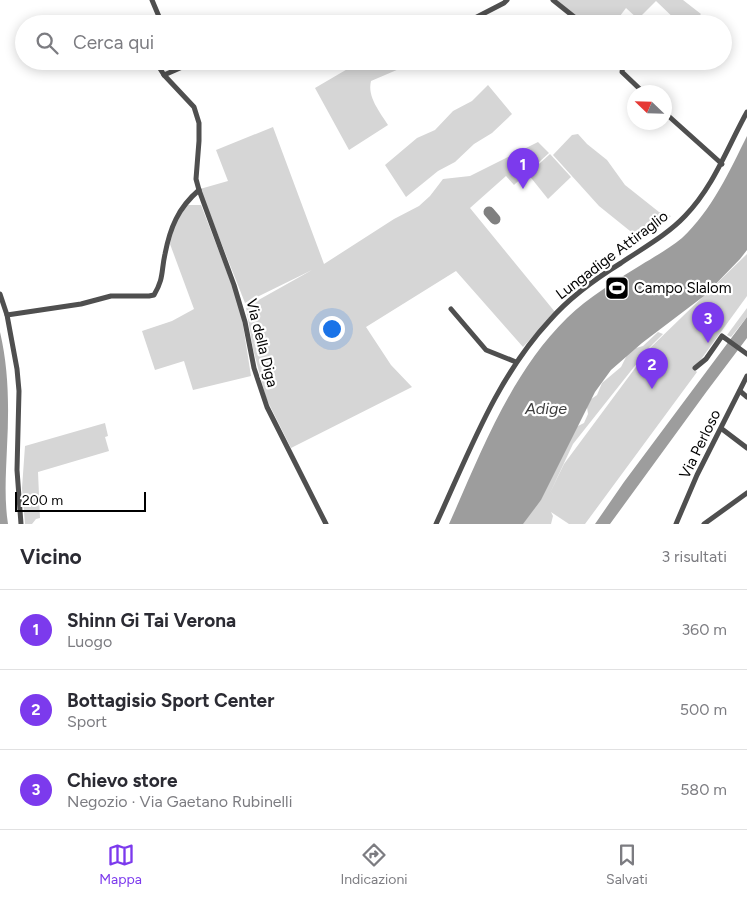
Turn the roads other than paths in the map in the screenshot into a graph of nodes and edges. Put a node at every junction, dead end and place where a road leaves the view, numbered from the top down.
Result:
1 (152, 0) edge
2 (507, 0) edge
3 (553, 0) edge
4 (158, 15) edge
5 (481, 15) edge
6 (572, 15) edge
7 (161, 70) edge
8 (175, 70) edge
9 (622, 70) edge
10 (164, 75) junction
11 (635, 85) edge
12 (747, 112) edge
13 (672, 119) edge
14 (722, 164) junction
15 (199, 190) junction
16 (0, 294) edge
17 (451, 310) dead end
18 (7, 315) junction
19 (747, 354) edge
20 (516, 362) junction
21 (695, 368) dead end
22 (747, 376) edge
23 (740, 391) junction
24 (747, 397) edge
25 (722, 429) junction
26 (747, 448) edge
27 (747, 493) edge
28 (21, 524) edge
29 (326, 524) edge
30 (436, 524) edge
31 (676, 524) edge
32 (704, 524) edge

1 - 4 street
2 - 5 street
3 - 6 street
7 - 10 street, Via della Diga
8 - 10 street
9 - 11 street
10 - 15 street, Via della Diga
12 - 14 street, Lungadige Attiraglio
13 - 14 street
14 - 20 street, Lungadige Attiraglio
15 - 18 street
15 - 29 street, Via della Diga
16 - 18 street
17 - 20 street
18 - 28 street
19 - 21 street
20 - 30 street, Lungadige Attiraglio
22 - 23 street, Via Perloso
23 - 24 street
23 - 25 street, Via Perloso
25 - 26 street
25 - 31 street, Via Perloso
27 - 32 street

